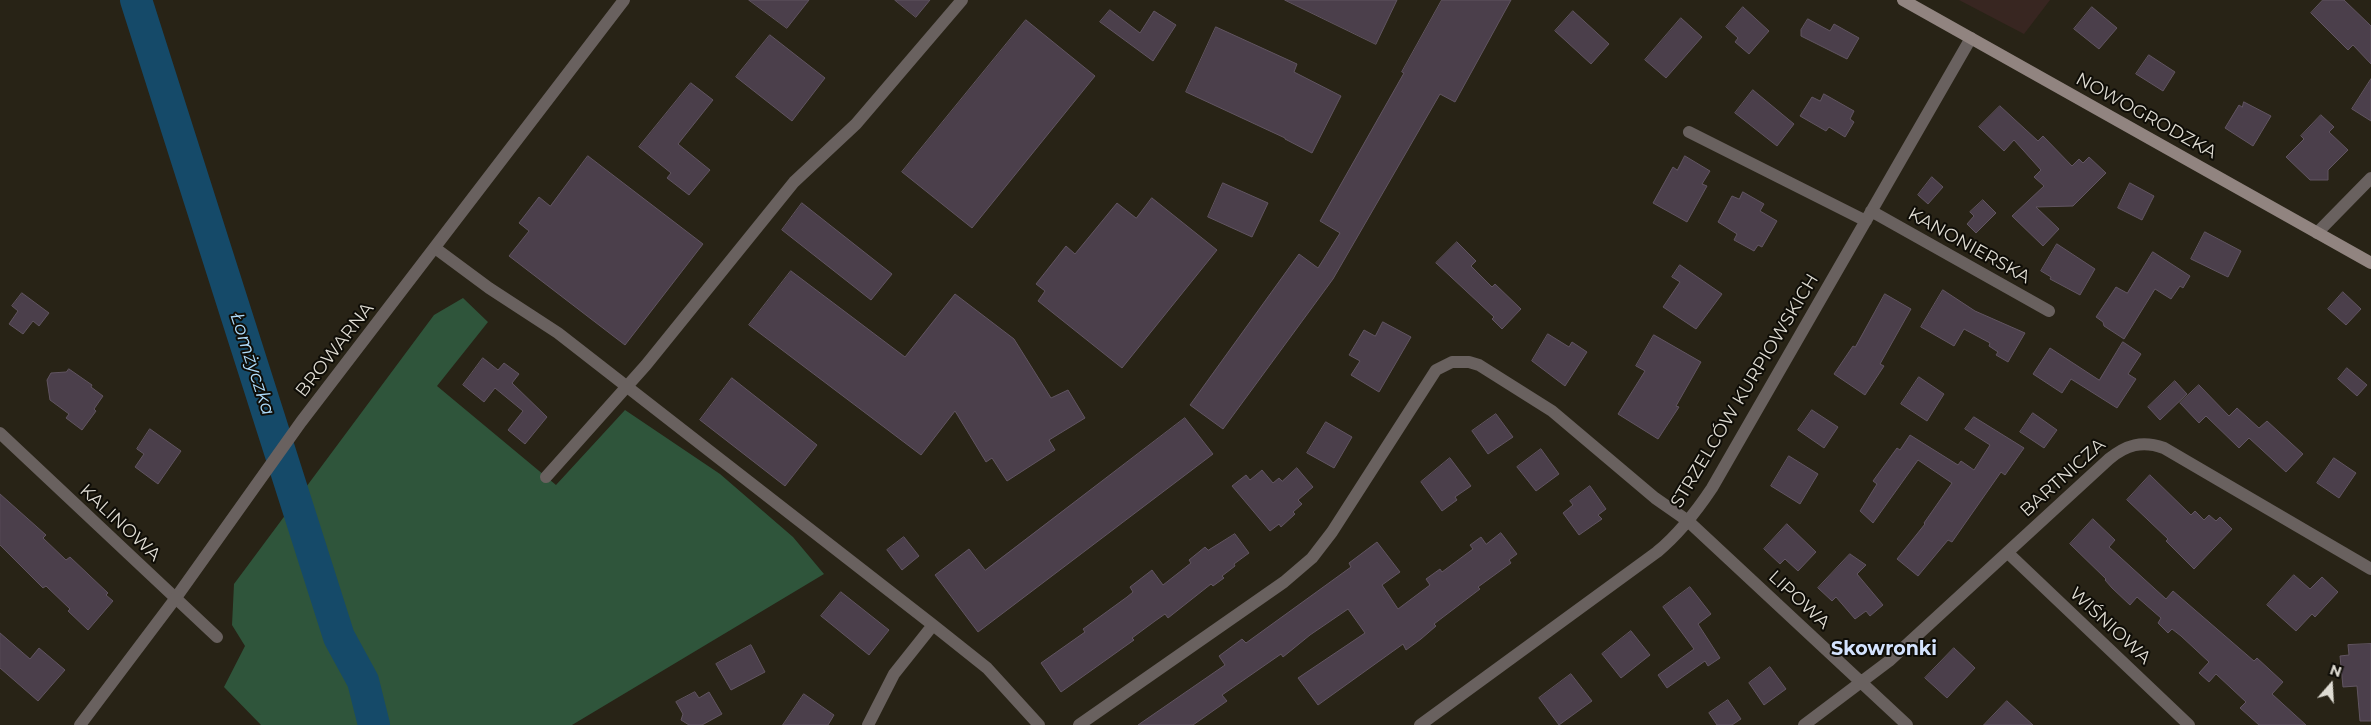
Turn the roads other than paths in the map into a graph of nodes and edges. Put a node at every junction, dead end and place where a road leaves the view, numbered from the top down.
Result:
1 (624, 0) edge
2 (962, 0) edge
3 (1903, 0) edge
4 (1971, 38) junction
5 (1689, 132) dead end
6 (2371, 178) edge
7 (1868, 216) junction
8 (2317, 233) junction
9 (435, 248) junction
10 (2371, 264) edge
11 (2049, 311) dead end
12 (628, 386) junction
13 (0, 433) edge
14 (546, 477) dead end
15 (1688, 521) junction
16 (2008, 553) junction
17 (2371, 569) edge
18 (174, 599) junction
19 (933, 624) junction
20 (217, 637) dead end
21 (1861, 682) junction
22 (80, 725) edge
23 (868, 725) edge
24 (1039, 725) edge
25 (1079, 725) edge
26 (1420, 725) edge
27 (1804, 725) edge
28 (1907, 725) edge
29 (2189, 725) edge

1 - 9 street, BROWARNA
2 - 12 street
3 - 4 main road, NOWOGRODZKA
4 - 7 street, STRZELCÓW KURPIOWSKICH
4 - 8 main road, NOWOGRODZKA
5 - 7 street, KANONIERSKA
6 - 8 street
7 - 11 street, KANONIERSKA
7 - 15 street, STRZELCÓW KURPIOWSKICH
8 - 10 main road, NOWOGRODZKA
9 - 12 street
9 - 18 street, BROWARNA
12 - 14 street
12 - 19 street
13 - 18 street, KALINOWA
15 - 21 street, LIPOWA
15 - 25 street, LIPOWA
15 - 26 street, STRZELCÓW KURPIOWSKICH
16 - 17 street, BARTNICZA
16 - 21 street, BARTNICZA
16 - 29 street, WIŚNIOWA
18 - 20 street, KALINOWA
18 - 22 street, BROWARNA
19 - 23 street
19 - 24 street
21 - 27 street, BARTNICZA
21 - 28 street, LIPOWA

